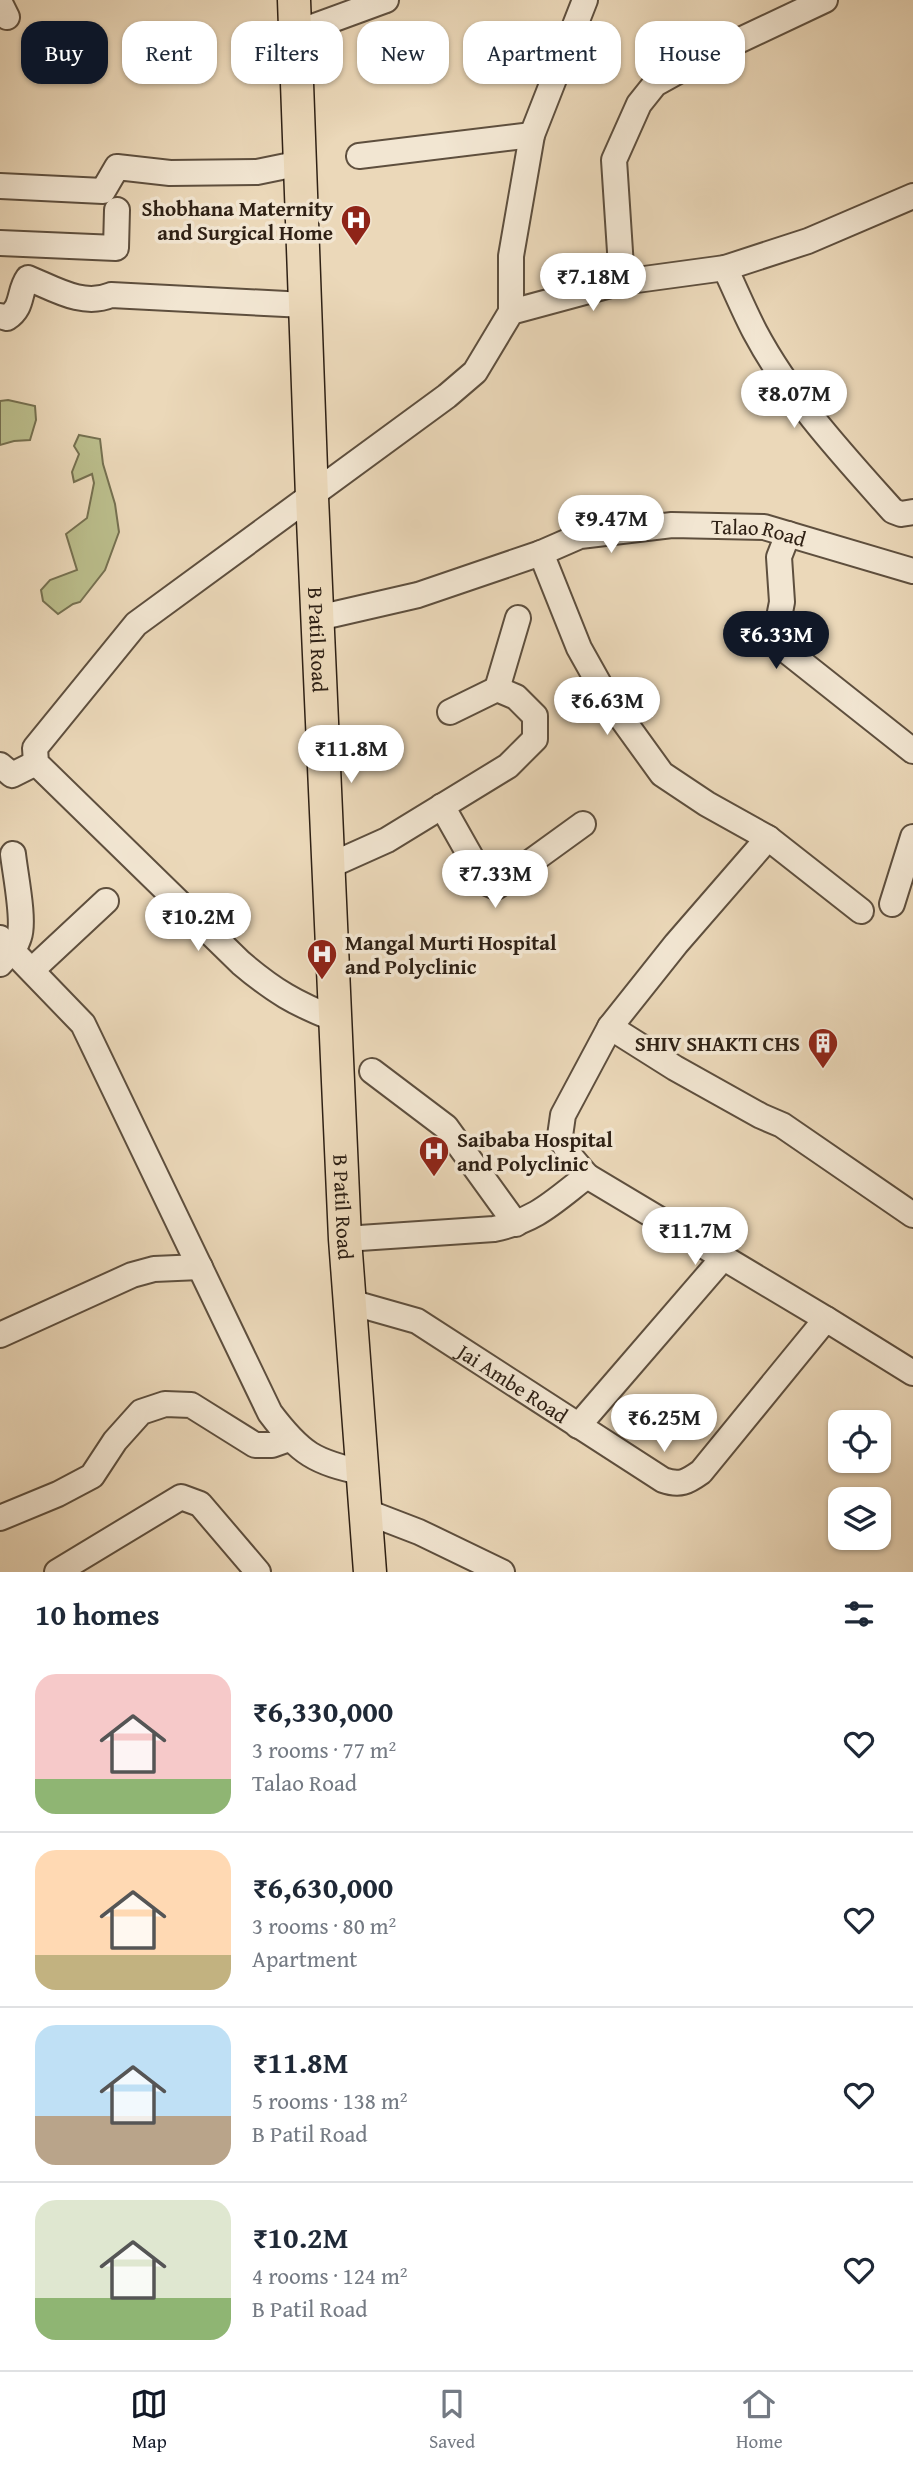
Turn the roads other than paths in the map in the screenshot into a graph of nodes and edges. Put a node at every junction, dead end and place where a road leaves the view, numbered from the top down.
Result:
1 (294, 0) edge
2 (386, 0) edge
3 (585, 0) edge
4 (825, 0) edge
5 (295, 21) edge
6 (329, 21) edge
7 (298, 84) edge
8 (532, 135) junction
9 (359, 156) dead end
10 (301, 163) junction
11 (0, 186) edge
12 (913, 196) edge
13 (117, 210) dead end
14 (0, 243) edge
15 (725, 268) junction
16 (622, 282) junction
17 (305, 305) junction
18 (511, 312) junction
19 (0, 316) edge
20 (312, 497) junction
21 (913, 512) edge
22 (788, 534) junction
23 (541, 553) junction
24 (913, 571) edge
25 (318, 618) junction
26 (518, 618) dead end
27 (498, 689) junction
28 (450, 712) dead end
29 (913, 751) edge
30 (36, 762) junction
31 (0, 765) edge
32 (442, 806) junction
33 (583, 824) dead end
34 (913, 837) edge
35 (768, 838) junction
36 (13, 854) dead end
37 (329, 866) junction
38 (106, 901) dead end
39 (892, 904) dead end
40 (861, 911) dead end
41 (4, 951) edge
42 (32, 970) junction
43 (335, 1019) junction
44 (610, 1027) junction
45 (372, 1071) dead end
46 (587, 1176) junction
47 (913, 1215) edge
48 (516, 1224) junction
49 (345, 1239) junction
50 (723, 1258) junction
51 (200, 1267) junction
52 (349, 1302) junction
53 (826, 1319) junction
54 (0, 1335) edge
55 (913, 1373) edge
56 (578, 1426) junction
57 (289, 1439) junction
58 (365, 1473) junction
59 (367, 1512) junction
60 (0, 1518) edge
61 (57, 1572) edge
62 (258, 1572) edge
63 (370, 1572) edge
64 (502, 1572) edge

1 - 5 main road, B Patil Road
2 - 6 street
3 - 8 street
4 - 16 street
7 - 10 main road, B Patil Road
8 - 9 street
8 - 18 street
10 - 11 street
10 - 17 main road, B Patil Road
12 - 15 street
13 - 14 street
15 - 16 street
15 - 21 street
16 - 18 street
17 - 19 street
17 - 20 main road, B Patil Road
18 - 20 street
20 - 25 main road, B Patil Road
20 - 30 street
22 - 23 street, Talao Road
22 - 24 street, Talao Road
22 - 29 street
23 - 25 street, Talao Road
23 - 35 street
25 - 37 main road, B Patil Road
26 - 27 street
27 - 28 street
27 - 32 street
30 - 31 street
30 - 43 street
32 - 33 street
32 - 37 street
34 - 39 street
35 - 40 street
35 - 44 street
36 - 41 street
37 - 43 main road, B Patil Road
38 - 42 street
41 - 42 street
42 - 51 street
43 - 49 main road, B Patil Road
44 - 46 street
44 - 47 street
45 - 48 street
46 - 48 street
46 - 50 street
48 - 49 street
49 - 52 main road, B Patil Road
50 - 53 street
50 - 56 street
51 - 54 street
51 - 57 street
52 - 56 street, Jai Ambe Road
52 - 58 main road, B Patil Road
53 - 55 street
53 - 56 street, Jai Ambe Road
57 - 58 street
57 - 60 street
58 - 59 main road, B Patil Road
59 - 63 main road, B Patil Road
59 - 64 street
61 - 62 street

